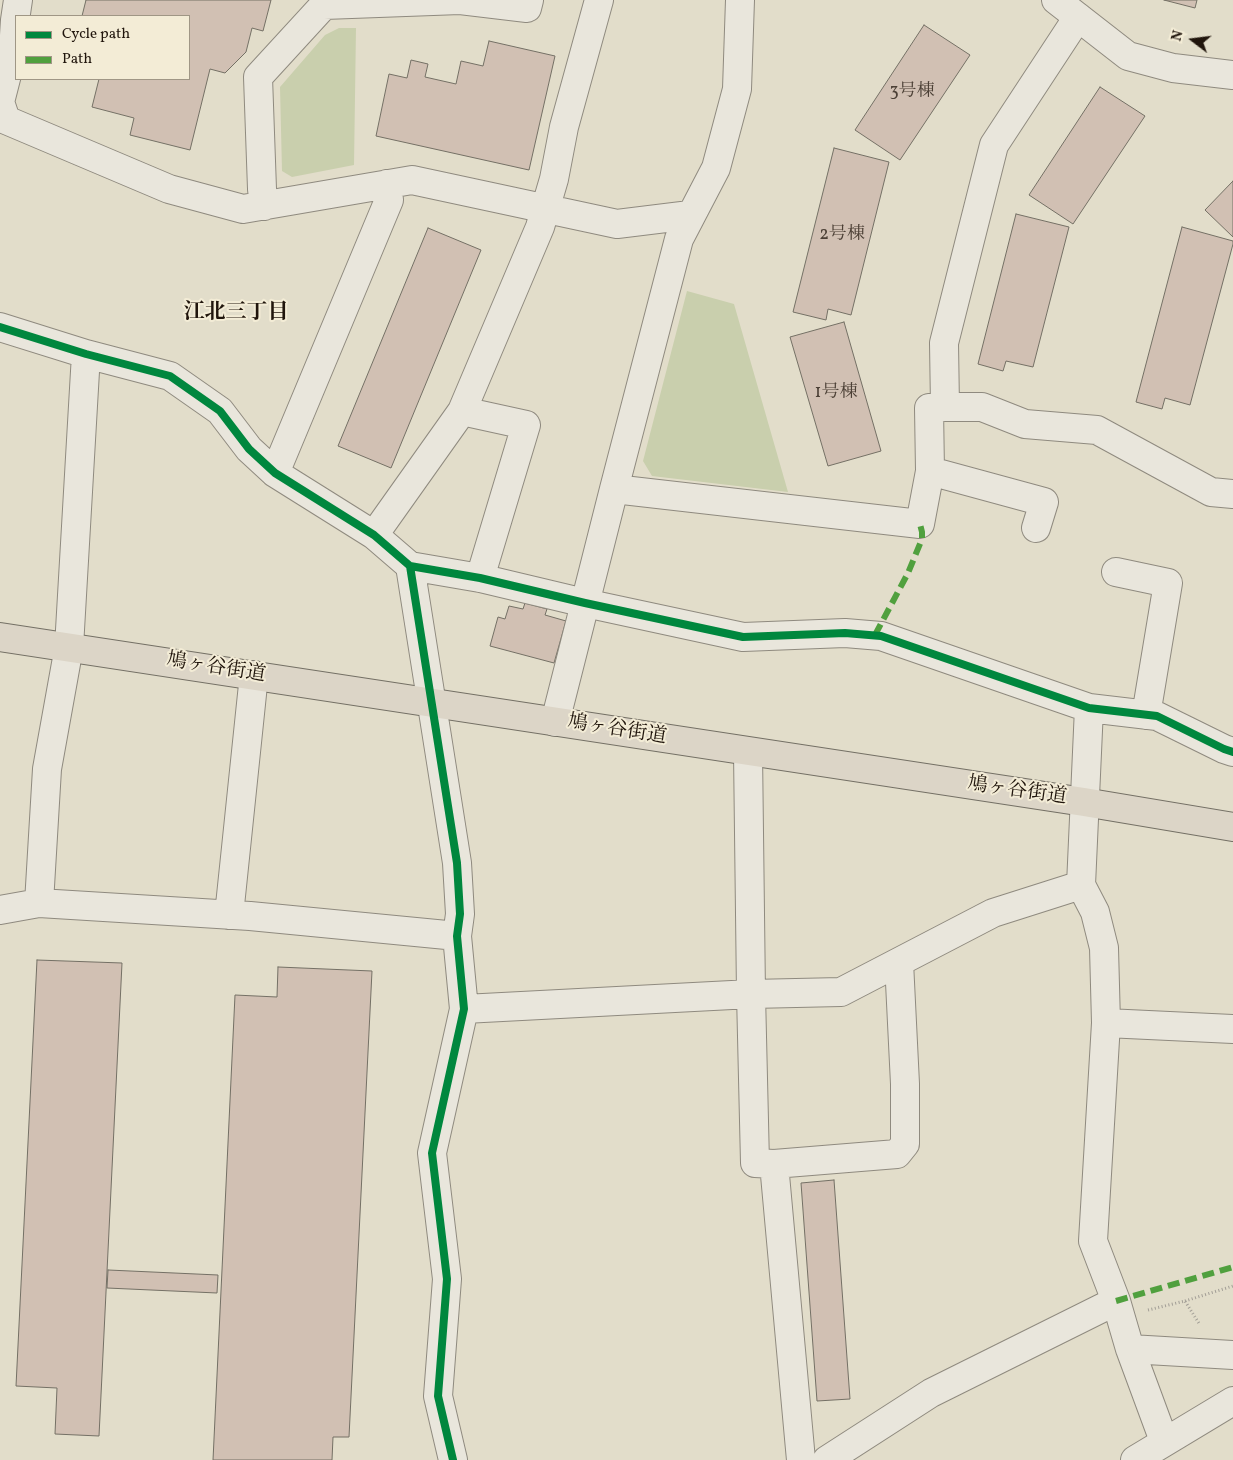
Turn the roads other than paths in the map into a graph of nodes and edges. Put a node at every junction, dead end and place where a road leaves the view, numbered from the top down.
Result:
1 (18, 0) edge
2 (529, 0) edge
3 (599, 0) edge
4 (740, 0) edge
5 (324, 2) edge
6 (1067, 6) edge
7 (16, 15) edge
8 (15, 20) edge
9 (1233, 75) edge
10 (387, 184) junction
11 (264, 206) junction
12 (546, 209) junction
13 (690, 215) junction
14 (0, 327) edge
15 (86, 354) junction
16 (945, 407) junction
17 (462, 411) junction
18 (930, 471) junction
19 (275, 473) junction
20 (614, 489) junction
21 (1233, 494) edge
22 (1036, 528) dead end
23 (374, 535) junction
24 (410, 566) junction
25 (1116, 572) dead end
26 (480, 578) junction
27 (585, 603) junction
28 (0, 636) edge
29 (69, 647) junction
30 (254, 675) junction
31 (430, 702) junction
32 (1089, 708) junction
33 (1146, 715) junction
34 (555, 722) junction
35 (748, 752) junction
36 (1233, 752) edge
37 (1084, 802) junction
38 (1233, 827) edge
39 (1081, 885) junction
40 (39, 903) junction
41 (0, 910) edge
42 (229, 915) junction
43 (456, 936) junction
44 (899, 962) junction
45 (751, 994) junction
46 (464, 1009) junction
47 (1106, 1023) junction
48 (1233, 1029) edge
49 (774, 1164) junction
50 (1118, 1309) junction
51 (1130, 1348) junction
52 (1233, 1355) edge
53 (1233, 1401) edge
54 (1164, 1441) junction
55 (453, 1460) edge
56 (801, 1460) edge
57 (827, 1460) edge
58 (1135, 1460) edge

1 - 7 street
2 - 5 street
3 - 12 street
4 - 13 street
5 - 11 street
6 - 9 street
6 - 16 street
8 - 11 street
10 - 11 street
10 - 12 street
10 - 19 street
12 - 13 street
12 - 17 street
13 - 20 street
14 - 15 street
15 - 19 street
15 - 29 street
16 - 18 street
16 - 21 street
17 - 23 street
17 - 26 street
18 - 20 street
18 - 22 street
19 - 23 street
20 - 27 street
23 - 24 street
24 - 26 street
24 - 31 street
25 - 33 street
26 - 27 street
27 - 32 street
27 - 34 street
28 - 29 main road, 鳩ヶ谷街道
29 - 30 main road, 鳩ヶ谷街道
29 - 40 street
30 - 31 main road, 鳩ヶ谷街道
30 - 42 street
31 - 34 main road, 鳩ヶ谷街道
31 - 43 street
32 - 33 street
32 - 37 street
33 - 36 street
34 - 35 main road, 鳩ヶ谷街道
35 - 37 main road, 鳩ヶ谷街道
35 - 45 street
37 - 38 main road, 鳩ヶ谷街道
37 - 39 street
39 - 44 street
39 - 47 street
40 - 41 street
40 - 42 street
42 - 43 street
43 - 46 street
44 - 45 street
44 - 49 street
45 - 46 street
45 - 49 street
46 - 55 street
47 - 48 street
47 - 50 street
49 - 56 street
50 - 51 street
50 - 57 street
51 - 52 street
51 - 54 street
53 - 54 street
54 - 58 street

